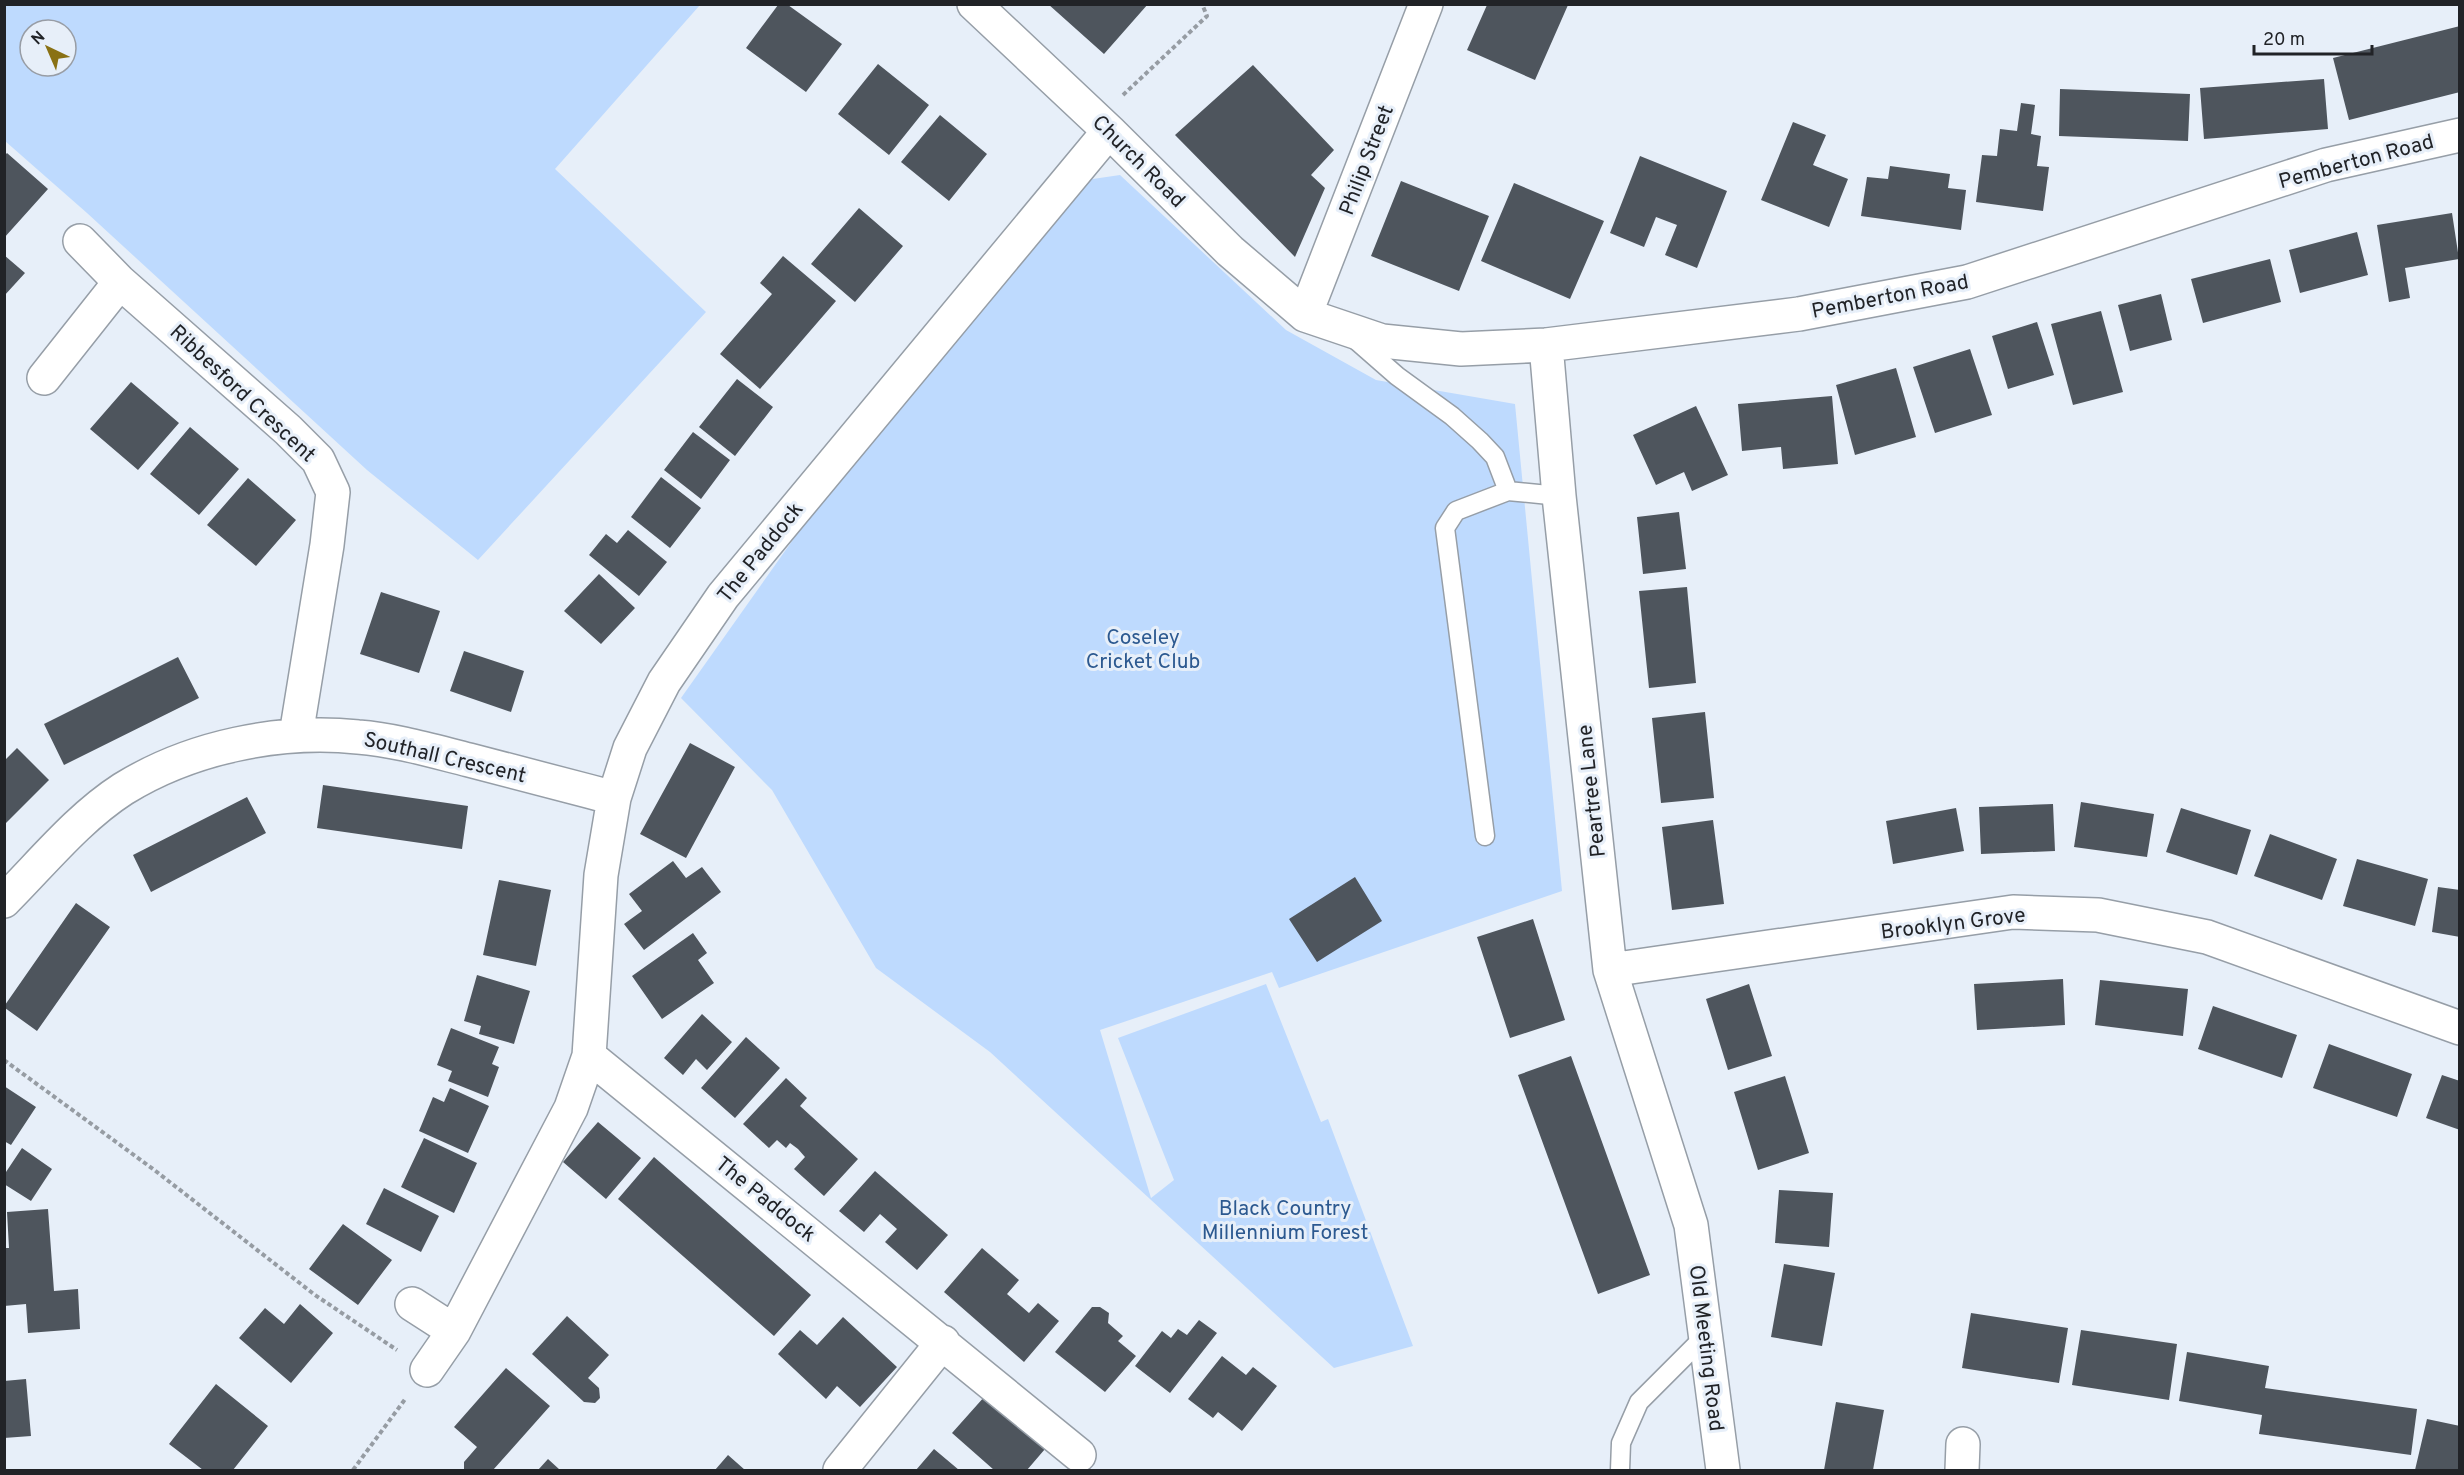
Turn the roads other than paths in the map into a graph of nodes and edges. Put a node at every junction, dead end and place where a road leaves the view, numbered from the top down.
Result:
1 (974, 4) edge
2 (1426, 4) edge
3 (1109, 131) junction
4 (2460, 135) edge
5 (80, 241) dead end
6 (120, 282) junction
7 (1305, 315) junction
8 (1341, 327) junction
9 (1546, 345) junction
10 (44, 378) dead end
11 (1508, 491) junction
12 (1559, 496) junction
13 (296, 735) junction
14 (614, 798) junction
15 (1485, 836) dead end
16 (4, 901) edge
17 (1610, 970) junction
18 (2460, 1028) edge
19 (589, 1056) junction
20 (1691, 1225) joint
21 (412, 1304) dead end
22 (454, 1331) junction
23 (1706, 1336) junction
24 (943, 1342) junction
25 (427, 1370) road end
26 (1079, 1455) dead end
27 (840, 1470) edge
28 (1620, 1470) edge
29 (1723, 1470) edge

1 - 3 street, Church Road
2 - 7 street, Philip Street
3 - 7 street, Church Road
3 - 14 street, The Paddock
4 - 9 street, Pemberton Road
5 - 6 street, Ribbesford Crescent
6 - 10 street
6 - 13 street, Ribbesford Crescent
7 - 8 street, Pemberton Road
8 - 9 street, Pemberton Road
8 - 11 lane
9 - 12 street, Peartree Lane
11 - 12 lane
11 - 15 lane
12 - 17 street, Peartree Lane
13 - 14 street, Southall Crescent
13 - 16 street, Southall Crescent
14 - 19 street, The Paddock
17 - 18 street, Brooklyn Grove
17 - 20 street, Peartree Lane
19 - 22 street, The Paddock
19 - 24 street, The Paddock
20 - 23 street, Old Meeting Road
21 - 22 street
22 - 25 street, The Paddock
23 - 28 lane
23 - 29 street, Old Meeting Road
24 - 26 street, The Paddock
24 - 27 street

